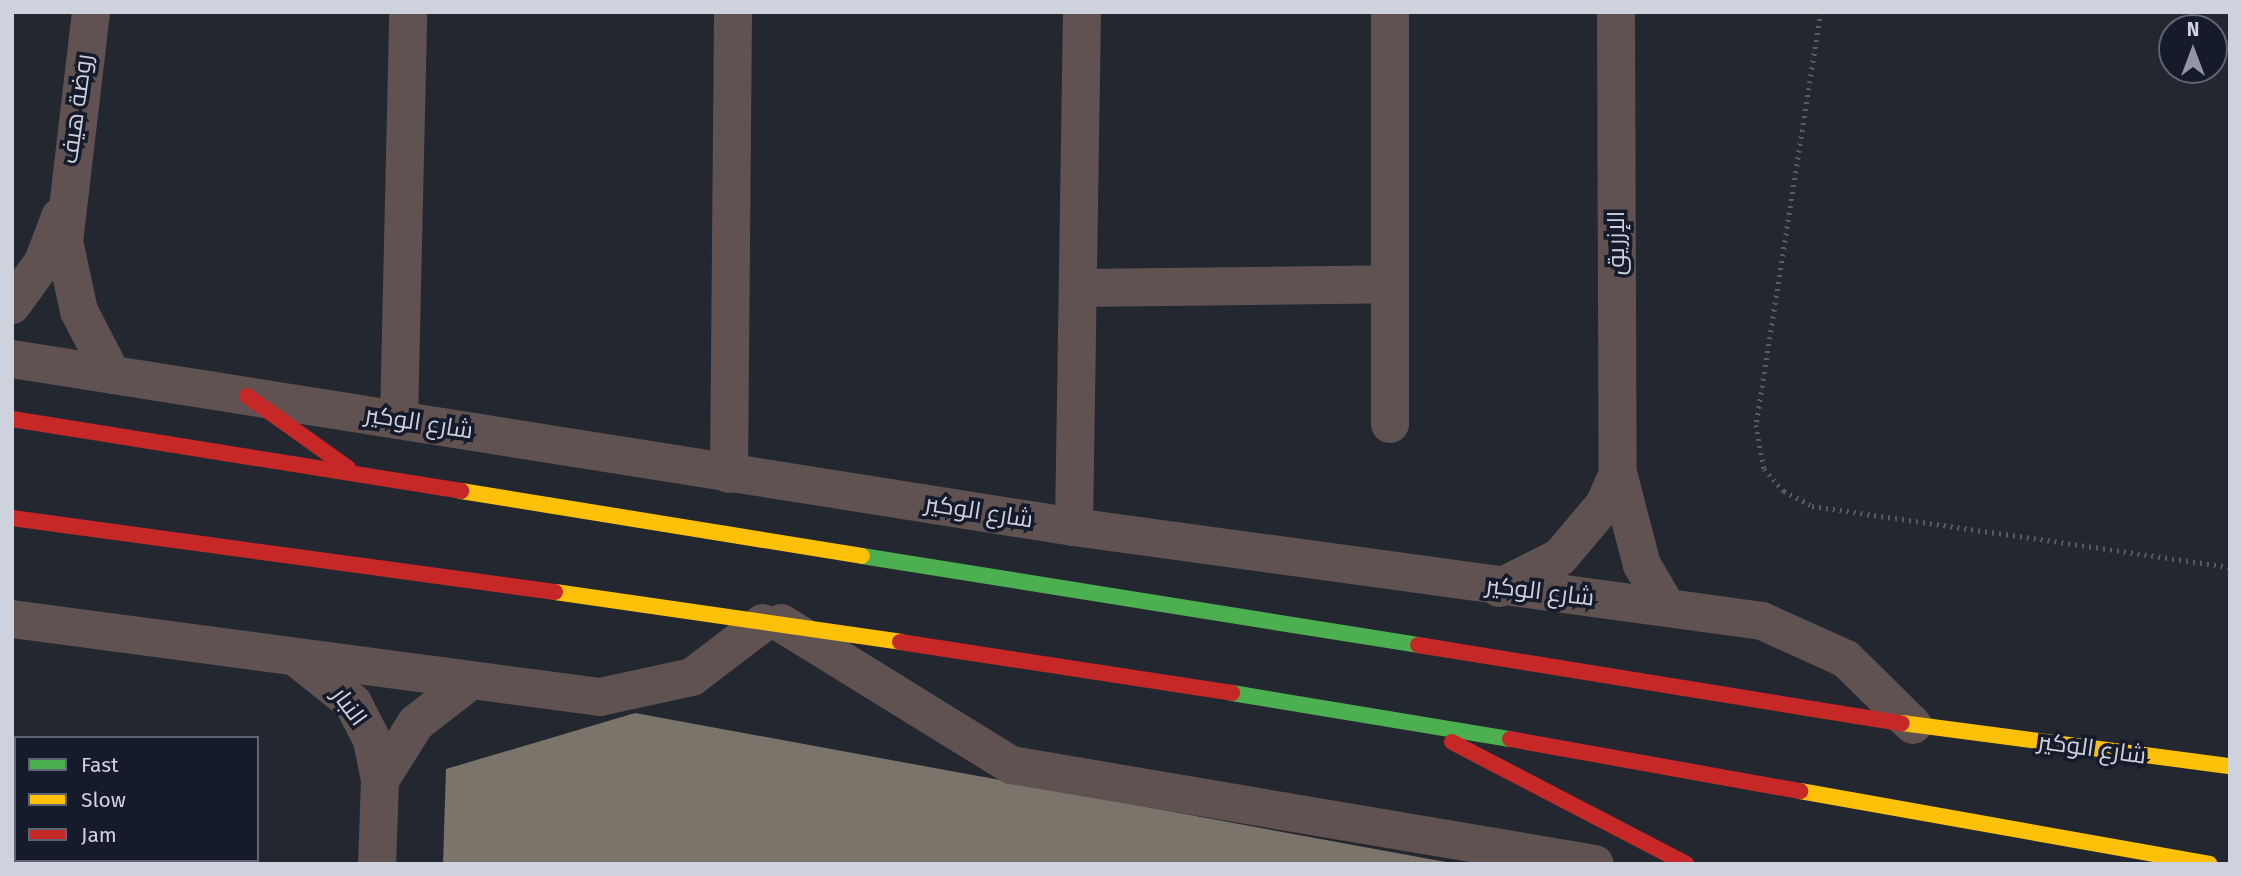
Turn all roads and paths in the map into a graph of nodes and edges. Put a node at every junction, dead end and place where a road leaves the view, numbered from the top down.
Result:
1 (91, 12) edge
2 (408, 12) edge
3 (733, 12) edge
4 (1082, 12) edge
5 (1390, 12) edge
6 (1616, 12) edge
7 (1821, 12) edge
8 (64, 205) junction
9 (1390, 284) junction
10 (1078, 288) junction
11 (12, 305) edge
12 (12, 359) edge
13 (112, 375) junction
14 (247, 396) junction
15 (12, 419) edge
16 (399, 420) junction
17 (1390, 424) dead end
18 (352, 471) junction
19 (1618, 473) junction
20 (730, 474) junction
21 (12, 519) edge
22 (1074, 527) junction
23 (2230, 568) edge
24 (1499, 588) junction
25 (1666, 606) junction
26 (12, 619) edge
27 (772, 623) junction
28 (289, 654) junction
29 (469, 682) junction
30 (1410, 721) junction
31 (1913, 725) junction
32 (2230, 766) edge
33 (380, 780) junction
34 (377, 864) edge
35 (1595, 864) edge
36 (1686, 864) edge
37 (2210, 864) edge

1 - 8 street, روضة هيف
2 - 16 street
3 - 20 street
4 - 10 street
5 - 9 street
6 - 19 street, الإزريق
7 - 23 path
8 - 11 street, روضة هيف
8 - 13 street, روضة هيف
9 - 10 street
9 - 17 street
10 - 22 street
12 - 13 street, شارع الوكير
13 - 14 street, شارع الوكير
14 - 16 street, شارع الوكير
14 - 18 street
15 - 18 street, شارع الوكير
16 - 20 street, شارع الوكير
18 - 31 street, شارع الوكير
19 - 24 street, الإزريق
19 - 25 street, الإزريق
20 - 22 street, شارع الوكير
21 - 27 street
22 - 24 street, شارع الوكير
24 - 25 street, شارع الوكير
25 - 31 street, شارع الوكير
26 - 28 street
27 - 29 street
27 - 30 street
27 - 35 street
28 - 29 street
28 - 33 street, النبار
29 - 33 street
30 - 36 street
30 - 37 street
31 - 32 street, شارع الوكير
33 - 34 street, النبار

